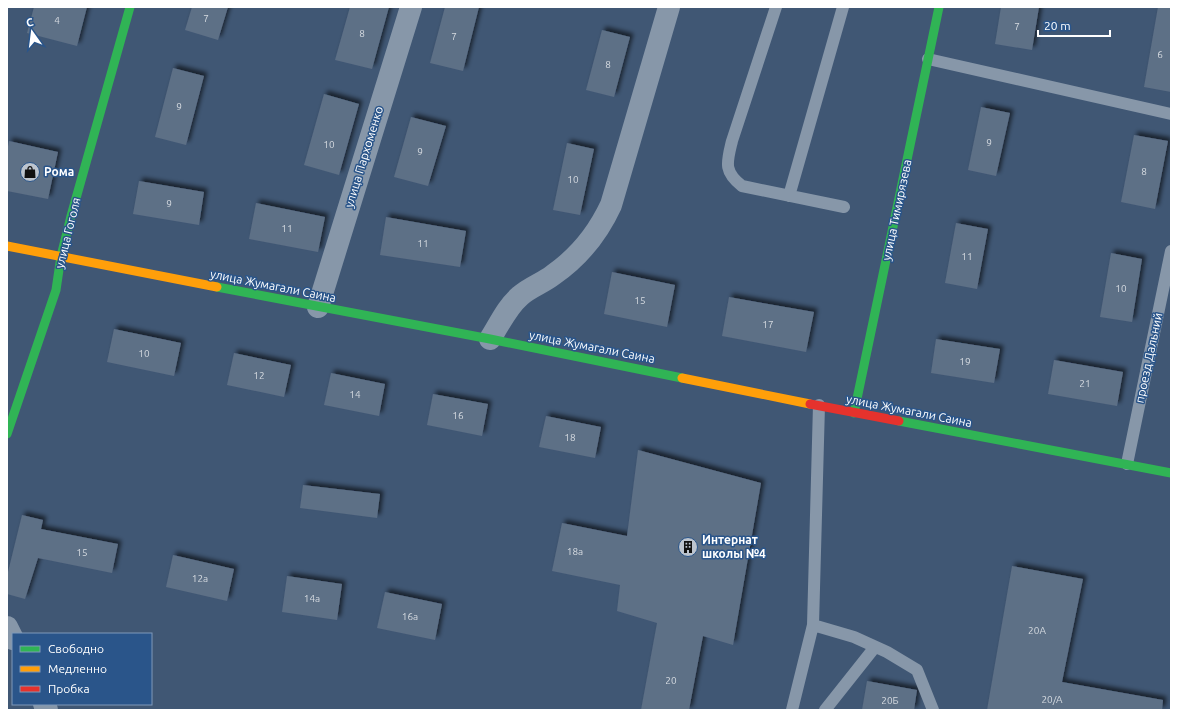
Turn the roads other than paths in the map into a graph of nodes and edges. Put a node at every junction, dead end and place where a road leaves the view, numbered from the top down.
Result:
1 (130, 7) edge
2 (411, 7) edge
3 (669, 7) edge
4 (776, 7) edge
5 (843, 7) edge
6 (939, 7) edge
7 (928, 60) junction
8 (1171, 114) edge
9 (789, 196) junction
10 (844, 207) dead end
11 (7, 246) edge
12 (1171, 251) edge
13 (62, 256) junction
14 (318, 307) junction
15 (490, 339) junction
16 (819, 405) junction
17 (854, 413) junction
18 (7, 434) edge
19 (1127, 464) junction
20 (1171, 473) edge
21 (813, 625) junction
22 (7, 627) edge
23 (12, 637) edge
24 (875, 647) junction
25 (792, 710) edge
26 (825, 710) edge
27 (933, 710) edge

1 - 13 street, улица Гоголя
2 - 14 street, улица Пархоменко
3 - 15 street
4 - 9 lane
5 - 9 lane
6 - 7 street, улица Тимирязева
7 - 8 lane
7 - 17 street, улица Тимирязева
9 - 10 lane
11 - 13 street, улица Жумагали Саина
12 - 19 lane, проезд Дальний
13 - 14 street, улица Жумагали Саина
13 - 18 street, улица Гоголя
14 - 15 street, улица Жумагали Саина
15 - 16 street, улица Жумагали Саина
16 - 17 street, улица Жумагали Саина
16 - 21 lane
17 - 19 street, улица Жумагали Саина
19 - 20 street, улица Жумагали Саина
21 - 24 lane
21 - 25 lane
22 - 23 street
24 - 26 lane
24 - 27 lane

